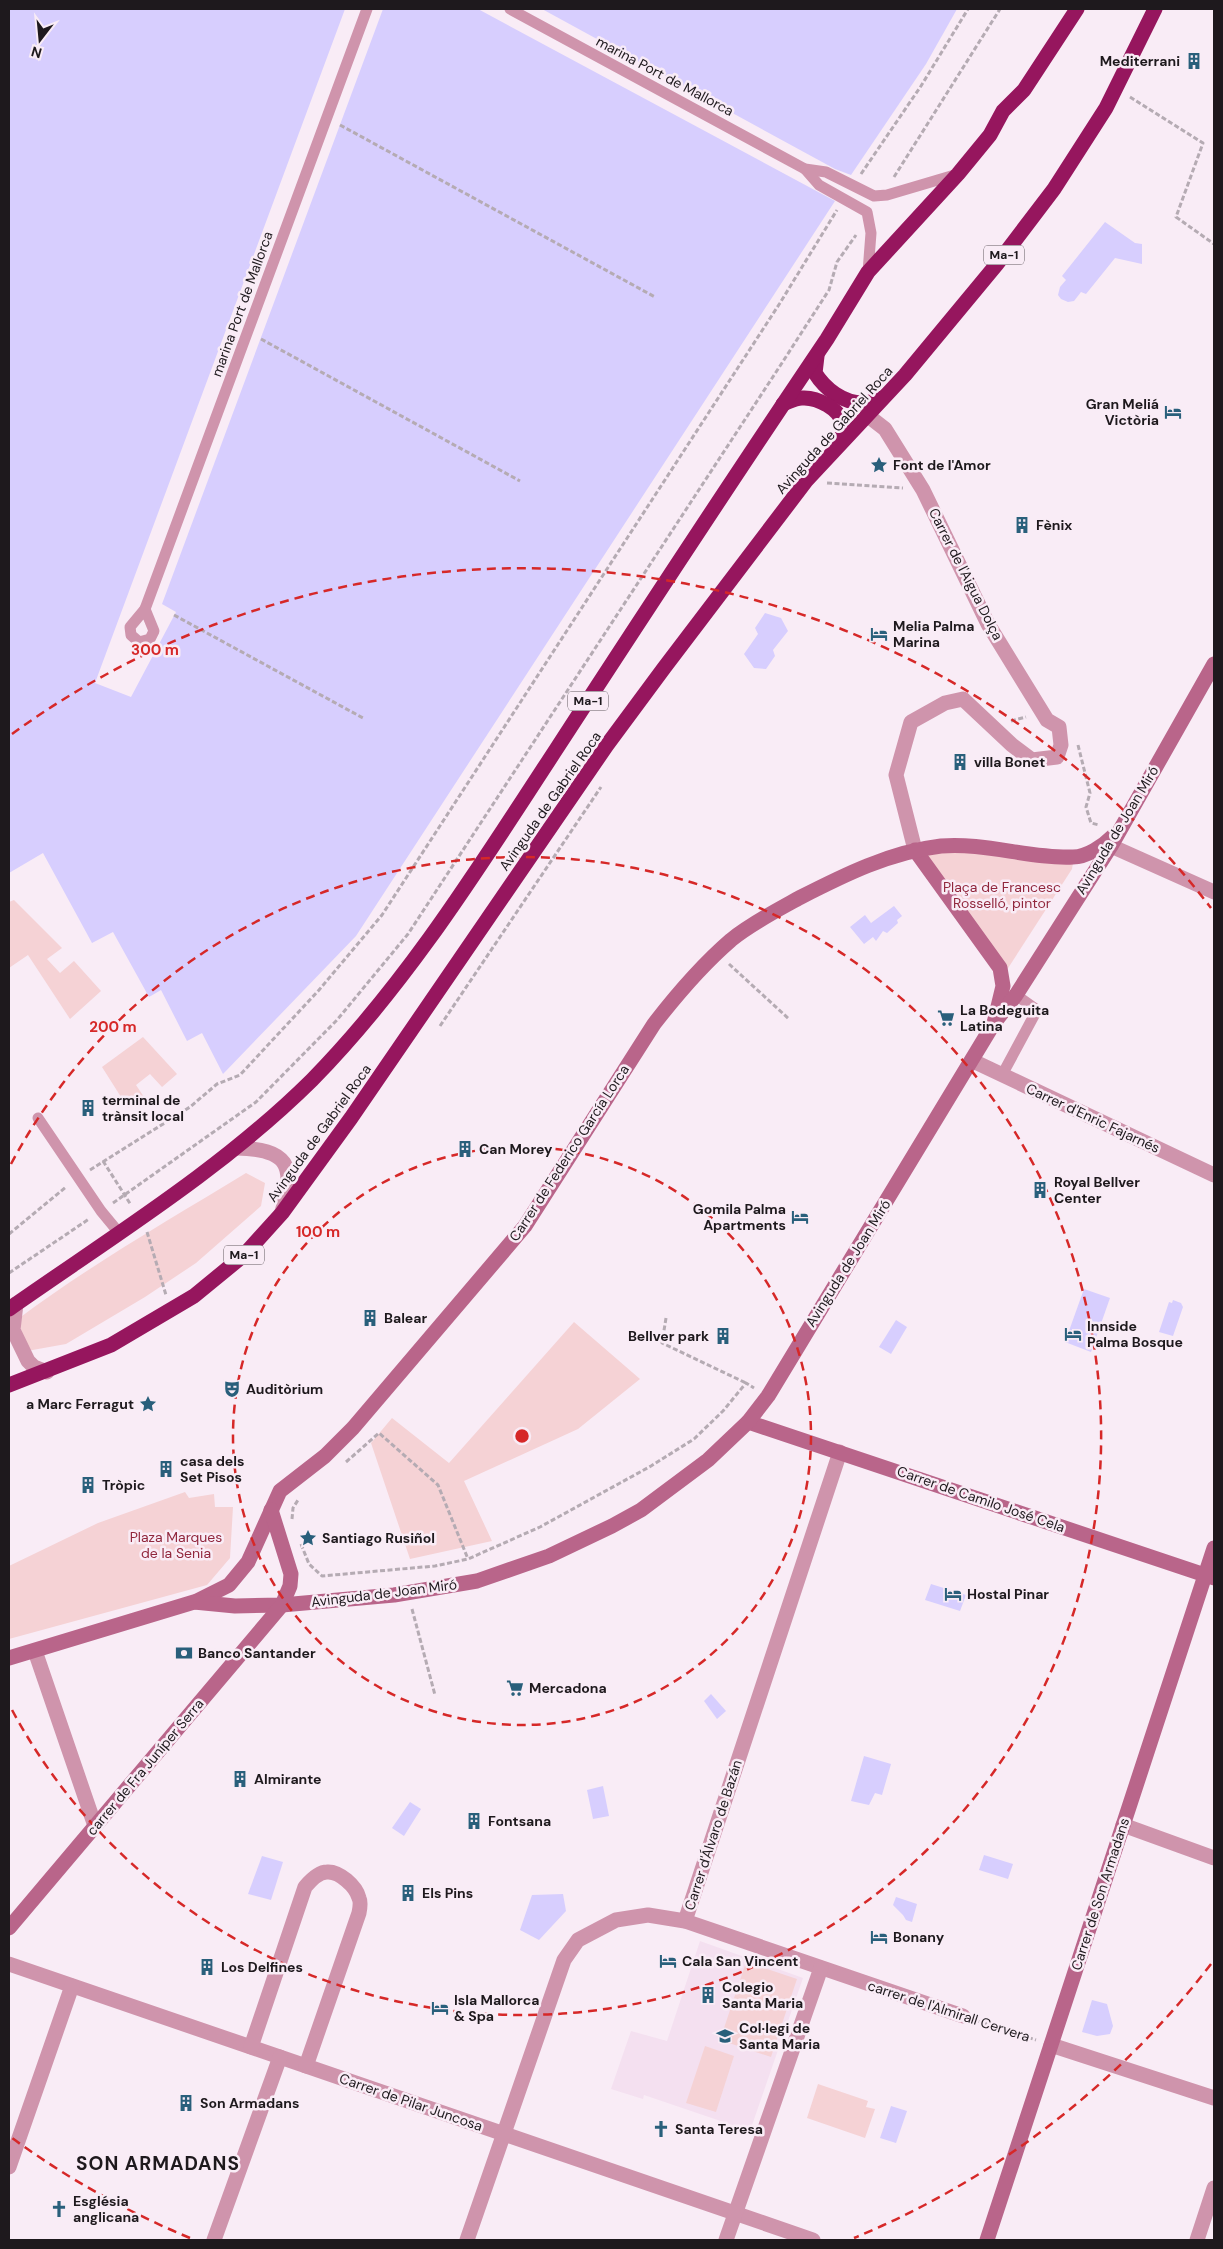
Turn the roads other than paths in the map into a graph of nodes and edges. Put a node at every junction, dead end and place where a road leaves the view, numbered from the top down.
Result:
1 (367, 9) edge
2 (510, 9) edge
3 (1077, 9) edge
4 (1156, 9) edge
5 (805, 169) junction
6 (958, 174) junction
7 (868, 272) junction
8 (818, 352) junction
9 (882, 398) junction
10 (783, 404) junction
11 (867, 415) junction
12 (836, 448) junction
13 (145, 609) dead end
14 (1214, 664) edge
15 (1119, 831) junction
16 (1111, 846) junction
17 (915, 850) junction
18 (1214, 892) edge
19 (1016, 995) junction
20 (994, 1023) junction
21 (972, 1062) junction
22 (1002, 1075) junction
23 (38, 1118) dead end
24 (236, 1148) junction
25 (1214, 1175) edge
26 (282, 1213) junction
27 (120, 1234) junction
28 (12, 1307) edge
29 (47, 1372) junction
30 (9, 1385) edge
31 (748, 1422) junction
32 (840, 1452) junction
33 (271, 1510) junction
34 (1214, 1548) edge
35 (1209, 1576) edge
36 (194, 1602) junction
37 (282, 1605) junction
38 (35, 1651) junction
39 (9, 1658) edge
40 (1123, 1825) junction
41 (95, 1826) junction
42 (1214, 1858) edge
43 (685, 1920) junction
44 (9, 1928) edge
45 (9, 1964) edge
46 (821, 1968) junction
47 (72, 1986) junction
48 (963, 2016) road end
49 (1051, 2045) junction
50 (251, 2047) junction
51 (280, 2057) junction
52 (306, 2066) junction
53 (1214, 2098) edge
54 (504, 2134) junction
55 (9, 2166) edge
56 (1214, 2188) edge
57 (735, 2214) junction
58 (214, 2240) edge
59 (467, 2240) edge
60 (726, 2240) edge
61 (813, 2240) edge
62 (987, 2240) edge
63 (1197, 2240) edge

1 - 13 lane, marina Port de Mallorca
2 - 5 lane, marina Port de Mallorca
3 - 6 highway, Avinguda de Gabriel Roca / Ma-1
4 - 9 highway, Avinguda de Gabriel Roca / Ma-1
5 - 6 lane
5 - 7 lane
6 - 7 highway, Avinguda de Gabriel Roca / Ma-1
7 - 8 highway, Avinguda de Gabriel Roca / Ma-1
8 - 9 highway
8 - 10 highway, Avinguda de Gabriel Roca / Ma-1
9 - 11 highway, Avinguda de Gabriel Roca / Ma-1
10 - 12 highway
10 - 24 highway, Avinguda de Gabriel Roca / Ma-1
11 - 12 highway, Avinguda de Gabriel Roca / Ma-1
11 - 17 street, Carrer de l'Aigua Dolça
12 - 26 highway, Avinguda de Gabriel Roca / Ma-1
14 - 15 street, Avinguda de Joan Miró
15 - 16 street, Avinguda de Joan Miró
15 - 17 street
16 - 18 street
16 - 19 street, Avinguda de Joan Miró
17 - 20 street
17 - 33 street, Carrer de Federico García Lorca
19 - 20 street, Avinguda de Joan Miró
19 - 22 lane
20 - 21 street, Avinguda de Joan Miró
21 - 22 street, Carrer d'Enric Fajarnés
21 - 31 street, Avinguda de Joan Miró
22 - 25 street, Carrer d'Enric Fajarnés
23 - 27 lane
24 - 26 street
24 - 27 highway, Avinguda de Gabriel Roca / Ma-1
26 - 29 highway, Avinguda de Gabriel Roca / Ma-1
27 - 28 highway, Avinguda de Gabriel Roca / Ma-1
28 - 29 street
29 - 30 highway, Avinguda de Gabriel Roca / Ma-1
31 - 32 street, Carrer de Camilo José Cela
31 - 37 street, Avinguda de Joan Miró
32 - 35 street, Carrer de Camilo José Cela
32 - 43 street, Carrer d'Álvaro de Bazán
33 - 36 street, Carrer de Federico García Lorca
33 - 37 street
34 - 35 street, Carrer de Son Armadans
35 - 40 street, Carrer de Son Armadans
36 - 37 street, Avinguda de Joan Miró
36 - 38 street
37 - 41 street, carrer de Fra Juníper Serra
38 - 39 street
38 - 41 street
40 - 42 street
40 - 49 street, Carrer de Son Armadans
41 - 44 street, carrer de Fra Juníper Serra
43 - 46 street, carrer de l'Almirall Cervera
43 - 54 street, Carrer d'Álvaro de Bazán
45 - 47 street, Carrer de Pilar Juncosa
46 - 48 street, carrer de l'Almirall Cervera
46 - 57 street
47 - 50 street, Carrer de Pilar Juncosa
47 - 55 street
49 - 53 street
49 - 62 street, Carrer de Son Armadans
50 - 51 street, Carrer de Pilar Juncosa
50 - 52 street
51 - 52 street, Carrer de Pilar Juncosa
51 - 58 street
52 - 54 street, Carrer de Pilar Juncosa
54 - 57 street, Carrer de Pilar Juncosa
54 - 59 street, Carrer d'Álvaro de Bazán
56 - 63 street
57 - 60 street
57 - 61 street, Carrer de Pilar Juncosa

